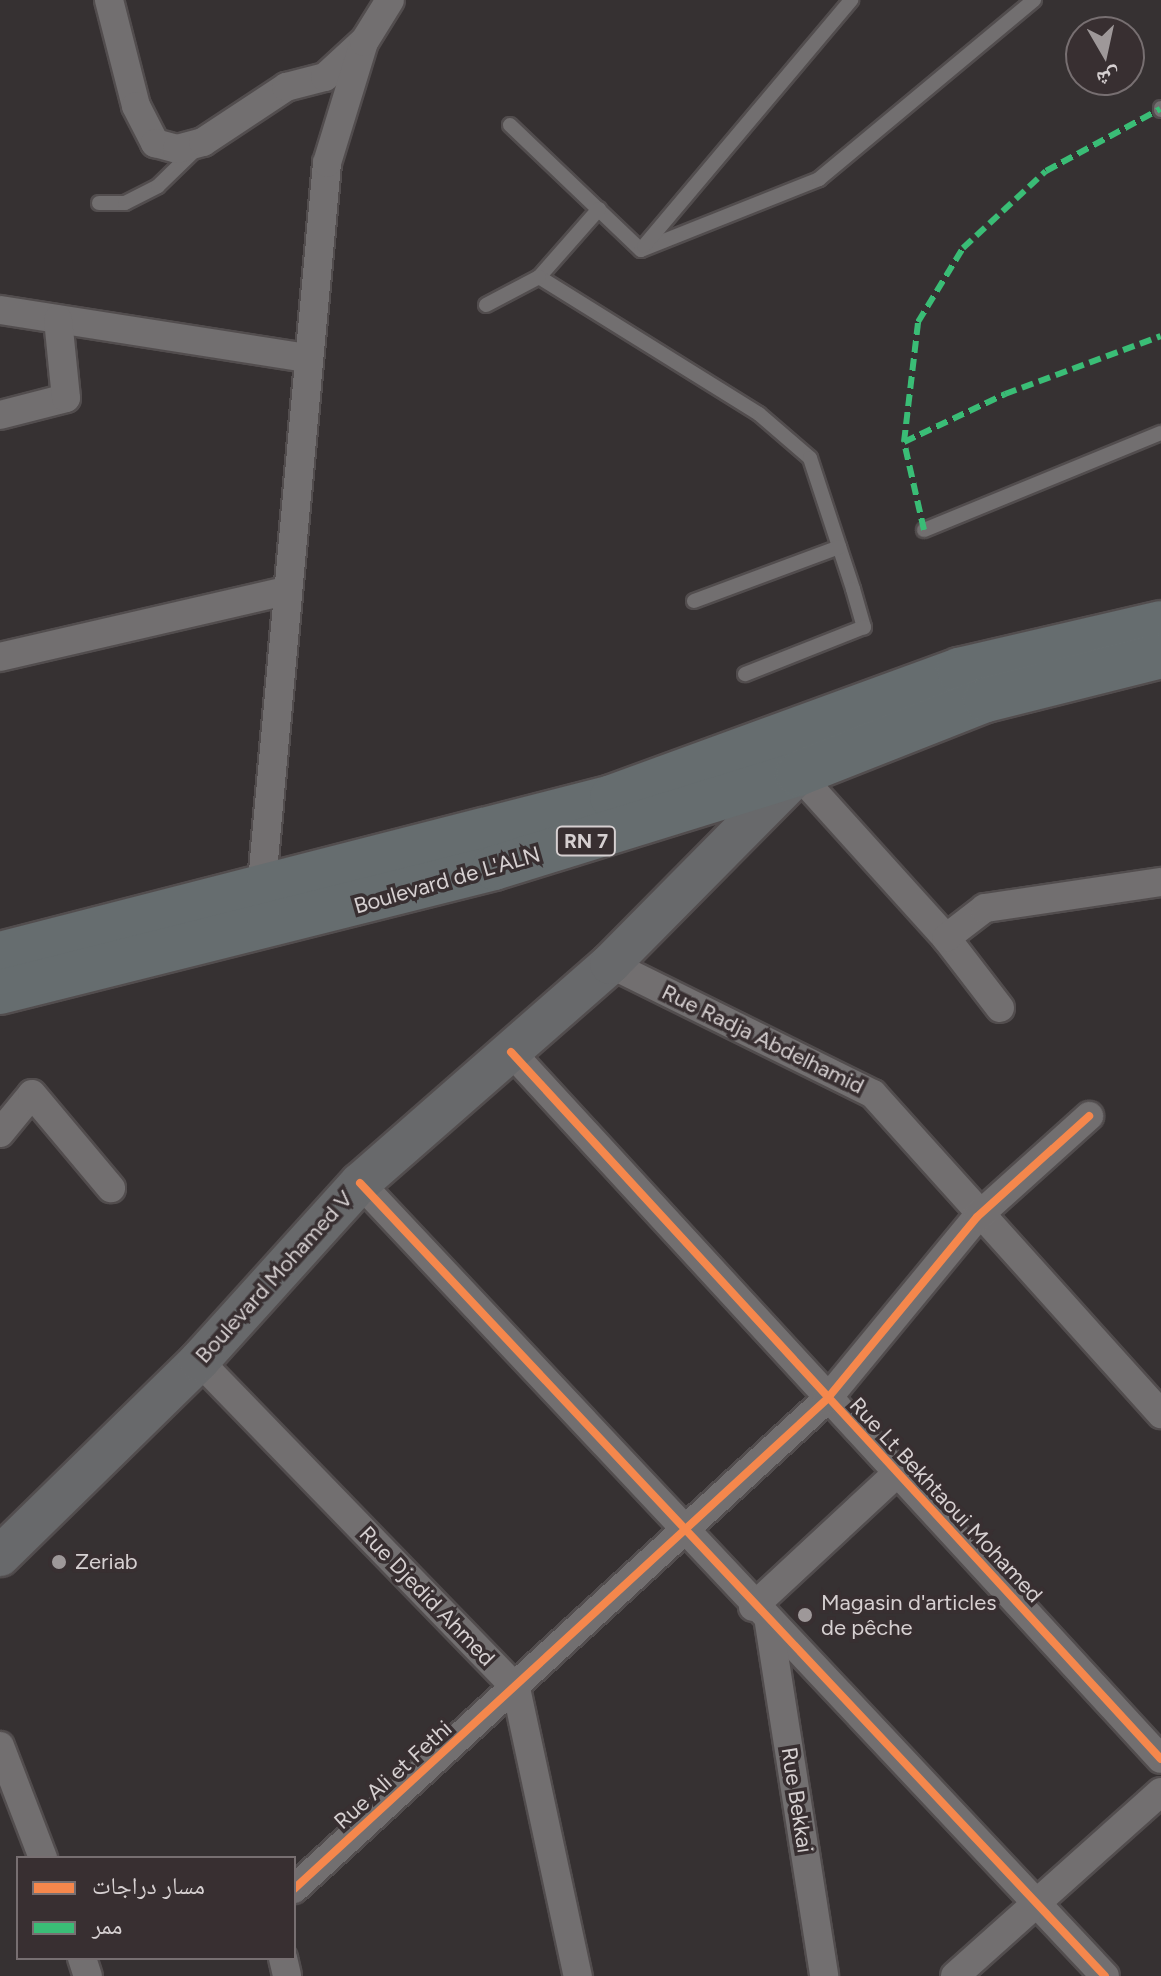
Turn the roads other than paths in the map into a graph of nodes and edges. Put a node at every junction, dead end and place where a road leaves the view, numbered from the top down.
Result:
1 (109, 0) edge
2 (390, 0) edge
3 (851, 0) edge
4 (1034, 0) edge
5 (364, 42) junction
6 (510, 125) dead end
7 (203, 142) junction
8 (99, 203) dead end
9 (599, 209) junction
10 (641, 250) junction
11 (539, 277) junction
12 (486, 305) dead end
13 (0, 310) edge
14 (58, 319) junction
15 (306, 358) junction
16 (0, 415) edge
17 (1161, 433) edge
18 (924, 530) dead end
19 (839, 547) junction
20 (287, 591) junction
21 (694, 601) dead end
22 (1161, 623) edge
23 (1161, 656) edge
24 (0, 657) edge
25 (745, 674) dead end
26 (798, 774) junction
27 (1161, 882) edge
28 (261, 893) junction
29 (946, 938) junction
30 (0, 954) edge
31 (610, 964) junction
32 (0, 992) edge
33 (1000, 1008) dead end
34 (511, 1052) junction
35 (1089, 1116) dead end
36 (0, 1133) edge
37 (360, 1183) junction
38 (111, 1188) dead end
39 (977, 1217) junction
40 (199, 1361) junction
41 (827, 1399) junction
42 (1161, 1414) edge
43 (896, 1474) junction
44 (678, 1529) junction
45 (0, 1556) edge
46 (761, 1615) junction
47 (516, 1688) junction
48 (0, 1746) edge
49 (1161, 1759) edge
50 (1161, 1792) edge
51 (42, 1856) edge
52 (296, 1887) edge
53 (1038, 1908) junction
54 (578, 1976) edge
55 (824, 1976) edge
56 (955, 1976) edge
57 (1105, 1976) edge

1 - 7 street
2 - 5 street
3 - 10 lane
4 - 10 lane
5 - 7 street
5 - 15 street
6 - 9 lane
7 - 8 lane
9 - 10 lane
9 - 11 lane
11 - 12 lane
11 - 19 lane
13 - 14 street
14 - 15 street
14 - 16 street
15 - 20 street
17 - 18 lane
19 - 21 lane
19 - 25 lane
20 - 24 street
20 - 28 street
22 - 28 main road, Boulevard de L'ALN / RN 7
23 - 26 main road, Boulevard de L'ALN / RN 7
26 - 29 street
26 - 31 main road, Boulevard Mohamed V
26 - 32 main road, Boulevard de L'ALN / RN 7
27 - 29 street
28 - 30 main road, Boulevard de L'ALN / RN 7
29 - 33 street
31 - 34 main road, Boulevard Mohamed V
31 - 39 street, Rue Radja Abdelhamid
34 - 37 main road, Boulevard Mohamed V
34 - 41 street, Rue Lt Bekhtaoui Mohamed
35 - 39 street, Rue Ali et Fethi
36 - 38 street
37 - 40 main road, Boulevard Mohamed V
37 - 44 street
39 - 41 street, Rue Ali et Fethi
39 - 42 street, Rue Radja Abdelhamid
40 - 45 main road, Boulevard Mohamed V
40 - 47 street, Rue Djedid Ahmed
41 - 43 street, Rue Lt Bekhtaoui Mohamed
41 - 44 street, Rue Ali et Fethi
43 - 46 street
43 - 49 street, Rue Lt Bekhtaoui Mohamed
44 - 46 street
44 - 47 street, Rue Ali et Fethi
46 - 53 street
46 - 55 street, Rue Bekkai
47 - 52 street, Rue Ali et Fethi
47 - 54 street
48 - 51 street
50 - 53 street
53 - 56 street
53 - 57 street

